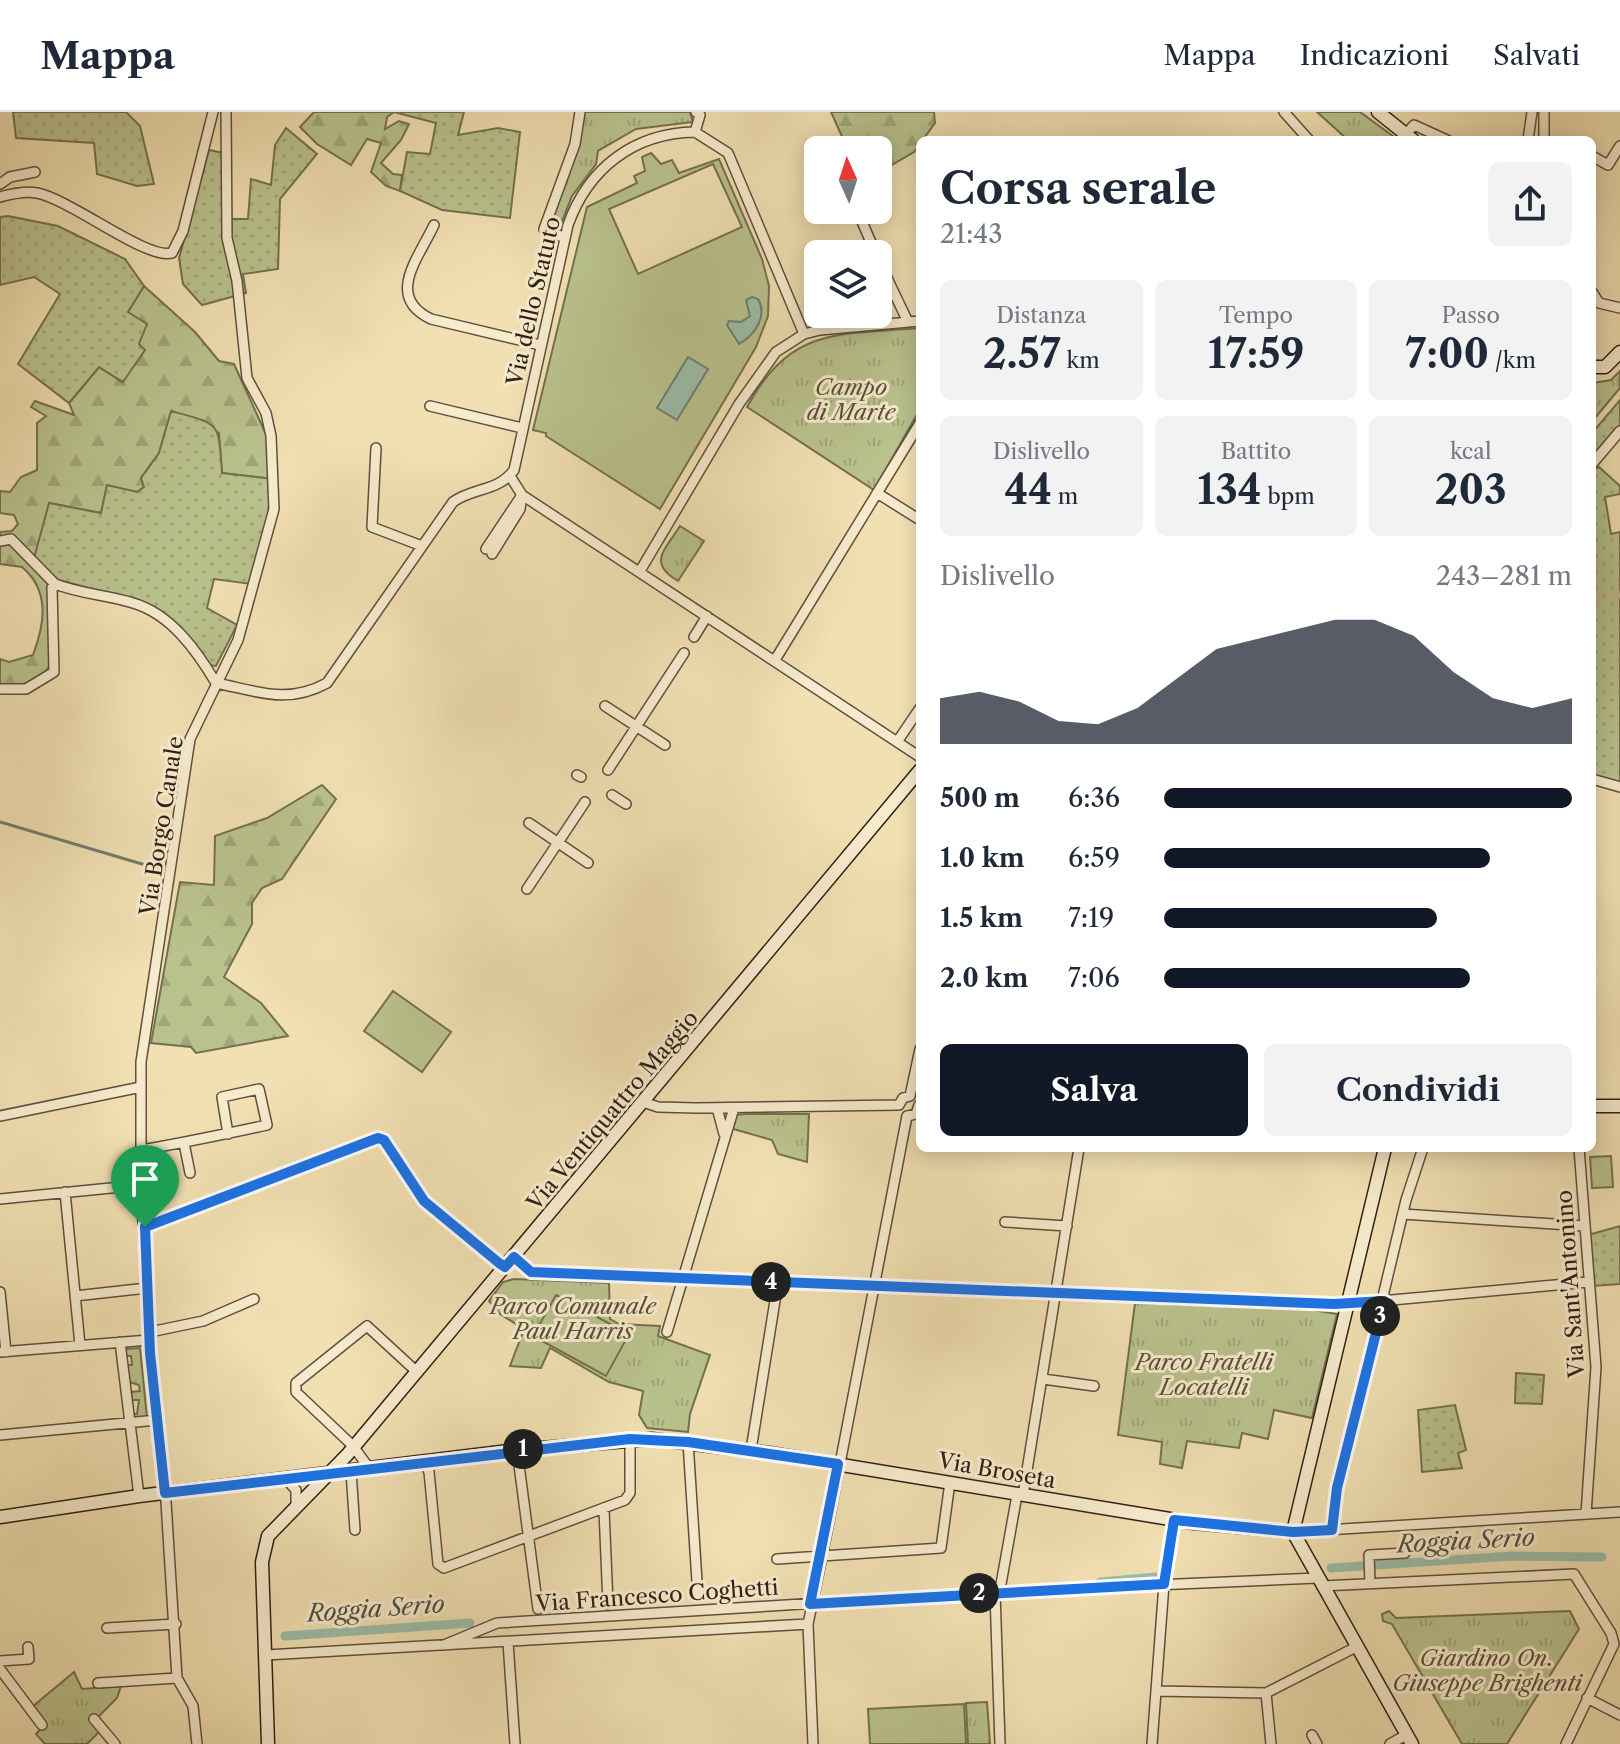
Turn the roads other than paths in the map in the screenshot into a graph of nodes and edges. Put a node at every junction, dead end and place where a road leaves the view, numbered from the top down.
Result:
1 (213, 112) edge
2 (226, 112) edge
3 (580, 112) edge
4 (1284, 112) edge
5 (1378, 112) edge
6 (1532, 112) edge
7 (1544, 112) edge
8 (700, 113) edge
9 (695, 132) junction
10 (1305, 136) edge
11 (1408, 136) edge
12 (1409, 136) edge
13 (1438, 136) edge
14 (1529, 136) edge
15 (1544, 136) edge
16 (1620, 146) edge
17 (1596, 158) edge
18 (35, 172) dead end
19 (0, 184) edge
20 (0, 197) edge
21 (434, 225) dead end
22 (565, 238) junction
23 (892, 288) edge
24 (1596, 298) edge
25 (1620, 308) edge
26 (916, 321) edge
27 (908, 322) junction
28 (804, 334) junction
29 (540, 345) junction
30 (1620, 352) edge
31 (1596, 367) edge
32 (430, 406) dead end
33 (522, 428) junction
34 (916, 430) edge
35 (1620, 431) edge
36 (376, 448) dead end
37 (1596, 458) edge
38 (510, 476) junction
39 (877, 493) junction
40 (522, 495) junction
41 (916, 517) edge
42 (0, 541) edge
43 (422, 546) junction
44 (489, 552) dead end
45 (640, 571) junction
46 (55, 584) junction
47 (707, 616) junction
48 (694, 637) dead end
49 (684, 653) dead end
50 (775, 660) junction
51 (216, 683) junction
52 (0, 689) edge
53 (605, 706) dead end
54 (916, 714) edge
55 (637, 727) junction
56 (897, 742) junction
57 (665, 745) dead end
58 (916, 754) edge
59 (608, 770) dead end
60 (916, 775) edge
61 (1596, 780) edge
62 (1620, 787) edge
63 (612, 795) dead end
64 (585, 802) dead end
65 (626, 804) dead end
66 (529, 823) dead end
67 (558, 843) junction
68 (588, 863) dead end
69 (527, 889) dead end
70 (916, 1068) edge
71 (141, 1087) junction
72 (910, 1096) junction
73 (916, 1101) edge
74 (643, 1102) junction
75 (899, 1105) junction
76 (1596, 1106) edge
77 (1620, 1106) edge
78 (717, 1108) junction
79 (734, 1108) junction
80 (916, 1114) edge
81 (0, 1116) edge
82 (907, 1116) junction
83 (228, 1134) junction
84 (724, 1134) junction
85 (184, 1143) junction
86 (141, 1150) junction
87 (1078, 1152) edge
88 (1384, 1152) edge
89 (1422, 1152) edge
90 (1579, 1152) edge
91 (190, 1173) dead end
92 (141, 1185) junction
93 (65, 1192) junction
94 (0, 1199) edge
95 (1403, 1214) junction
96 (1005, 1222) dead end
97 (1067, 1226) junction
98 (1584, 1226) junction
99 (145, 1227) junction
100 (510, 1262) junction
101 (684, 1278) junction
102 (778, 1282) junction
103 (1588, 1282) junction
104 (875, 1287) junction
105 (147, 1288) junction
106 (0, 1292) edge
107 (1056, 1292) junction
108 (75, 1296) junction
109 (254, 1299) dead end
110 (1384, 1301) junction
111 (1348, 1304) junction
112 (667, 1332) dead end
113 (150, 1336) junction
114 (120, 1342) junction
115 (80, 1345) junction
116 (3, 1352) edge
117 (417, 1372) junction
118 (1043, 1379) junction
119 (1094, 1386) dead end
120 (157, 1420) junction
121 (129, 1423) junction
122 (0, 1435) edge
123 (630, 1439) junction
124 (688, 1442) junction
125 (353, 1446) junction
126 (517, 1450) junction
127 (751, 1450) junction
128 (424, 1462) junction
129 (838, 1464) junction
130 (369, 1468) junction
131 (351, 1471) junction
132 (331, 1473) junction
133 (285, 1478) junction
134 (950, 1482) junction
135 (165, 1493) junction
136 (1020, 1495) junction
137 (139, 1496) junction
138 (296, 1505) junction
139 (604, 1510) junction
140 (1620, 1512) edge
141 (1586, 1514) junction
142 (0, 1517) edge
143 (1174, 1520) junction
144 (355, 1530) dead end
145 (1332, 1530) junction
146 (1293, 1532) junction
147 (527, 1537) junction
148 (1405, 1553) dead end
149 (822, 1557) junction
150 (777, 1559) dead end
151 (1319, 1582) junction
152 (1370, 1583) junction
153 (1164, 1584) junction
154 (995, 1592) junction
155 (698, 1597) dead end
156 (608, 1604) dead end
157 (810, 1604) junction
158 (538, 1609) dead end
159 (176, 1624) junction
160 (808, 1624) junction
161 (107, 1628) dead end
162 (480, 1629) junction
163 (1616, 1632) edge
164 (484, 1642) junction
165 (508, 1642) junction
166 (444, 1645) junction
167 (28, 1647) dead end
168 (1356, 1647) junction
169 (266, 1655) junction
170 (0, 1661) edge
171 (0, 1669) edge
172 (177, 1678) junction
173 (98, 1683) dead end
174 (1156, 1691) junction
175 (1266, 1693) junction
176 (1587, 1698) junction
177 (1620, 1715) edge
178 (94, 1719) dead end
179 (42, 1725) dead end
180 (1409, 1739) edge
181 (115, 1744) edge
182 (197, 1744) edge
183 (268, 1744) edge
184 (515, 1744) edge
185 (813, 1744) edge
186 (1000, 1744) edge
187 (1152, 1744) edge
188 (1271, 1744) edge
189 (1390, 1744) edge
190 (1566, 1744) edge

1 - 20 street
2 - 51 street, Via Borgo Canale
3 - 22 street
4 - 10 street
5 - 11 street
6 - 14 street
7 - 15 street
8 - 9 street
9 - 22 street, Via dello Statuto
9 - 28 street
12 - 13 street
16 - 17 street
18 - 19 street
21 - 29 street
22 - 29 street, Via dello Statuto
23 - 27 street
24 - 25 street
26 - 27 street
27 - 28 street
28 - 45 street
29 - 33 street, Via dello Statuto
30 - 31 street
32 - 33 street
33 - 38 street, Via dello Statuto
34 - 39 street
35 - 37 street
36 - 43 street
38 - 40 street
38 - 43 street
39 - 41 street
39 - 50 street
40 - 44 street
40 - 45 street
42 - 46 street
43 - 51 street
45 - 47 street
46 - 51 street
46 - 52 street
47 - 48 street
47 - 50 street
49 - 55 street
50 - 56 street
51 - 71 street, Via Borgo Canale
53 - 55 street
54 - 56 street
55 - 57 street
55 - 59 street
56 - 58 street
60 - 74 street, Via Ventiquattro Maggio
61 - 62 street
63 - 65 street
64 - 67 street
66 - 67 street
67 - 68 street
67 - 69 street
70 - 72 street
71 - 81 street
71 - 86 street, Via Borgo Canale
72 - 73 street
72 - 75 street
74 - 78 street
74 - 100 street, Via Ventiquattro Maggio
75 - 79 street
75 - 82 street
76 - 77 street
78 - 79 street
78 - 84 street
79 - 84 street
80 - 82 street
82 - 104 street
83 - 83 street
83 - 85 street
84 - 101 street
85 - 86 street
85 - 91 street
86 - 92 street, Via Borgo Canale
87 - 97 street
88 - 111 street
89 - 95 street
90 - 98 street, Via Sant'Antonino
92 - 93 street
92 - 99 street, Via Borgo Canale
93 - 94 street
93 - 108 street
95 - 98 street
95 - 110 street
96 - 97 street
97 - 107 street
98 - 103 street, Via Sant'Antonino
99 - 100 street
99 - 105 street, Via Borgo Canale
100 - 101 street
100 - 117 street, Via Ventiquattro Maggio
101 - 102 street
101 - 112 street
102 - 104 street
102 - 127 street
103 - 110 street
103 - 141 street, Via Sant'Antonino
104 - 107 street
104 - 129 street
105 - 108 street
105 - 113 street, Via Borgo Canale
106 - 116 street
107 - 111 street
107 - 118 street
108 - 115 street
109 - 113 street
110 - 111 street
110 - 145 street
111 - 146 street
113 - 114 street
113 - 120 street, Via Borgo Canale
114 - 115 street
114 - 121 street
115 - 116 street
117 - 125 street, Via Ventiquattro Maggio
117 - 125 street
118 - 119 street
118 - 136 street
120 - 121 street
120 - 135 street, Via Borgo Canale
121 - 122 street
121 - 137 street
123 - 124 street, Via Broseta
123 - 126 street, Via Broseta
123 - 139 street
124 - 127 street, Via Broseta
124 - 155 street
125 - 130 street
125 - 132 street, Via Ventiquattro Maggio
126 - 128 street, Via Broseta
126 - 147 street
127 - 129 street, Via Broseta
128 - 130 street, Via Broseta
128 - 147 street
129 - 134 street, Via Broseta
129 - 149 street
130 - 131 street, Via Broseta
131 - 132 street, Via Broseta
131 - 144 street
132 - 133 street, Via Broseta
132 - 138 street, Via Ventiquattro Maggio
133 - 135 street, Via Broseta
133 - 138 street
134 - 136 street, Via Broseta
134 - 149 street
135 - 137 street, Via Broseta
135 - 159 street, Via Borgo Canale
136 - 143 street, Via Broseta
136 - 154 street
137 - 142 street, Via Broseta
138 - 169 street, Via Ventiquattro Maggio
139 - 147 street
139 - 156 street
140 - 141 street, Via Broseta
141 - 145 street, Via Broseta
143 - 146 street, Via Broseta
143 - 153 street
145 - 146 street, Via Broseta
146 - 151 street
147 - 158 street
148 - 152 street
149 - 150 street
149 - 157 street
151 - 152 street, Via Francesco Coghetti
151 - 153 street, Via Francesco Coghetti
151 - 168 street
152 - 163 street, Via Francesco Coghetti
153 - 154 street, Via Francesco Coghetti
153 - 174 street
154 - 157 street, Via Francesco Coghetti
154 - 186 street
157 - 160 street
157 - 162 street, Via Francesco Coghetti
159 - 161 street
159 - 172 street, Via Borgo Canale
160 - 165 street, Via Francesco Coghetti
160 - 185 street
162 - 164 street
162 - 166 street, Via Francesco Coghetti
163 - 176 street
164 - 165 street, Via Francesco Coghetti
164 - 166 street, Via Francesco Coghetti
165 - 184 street
166 - 169 street, Via Francesco Coghetti
167 - 170 street
168 - 175 street
168 - 180 street
169 - 183 street, Via Ventiquattro Maggio
171 - 179 street
172 - 173 street
172 - 182 street
174 - 175 street
174 - 187 street
175 - 188 street
176 - 177 street
176 - 190 street
178 - 181 street
180 - 189 street

